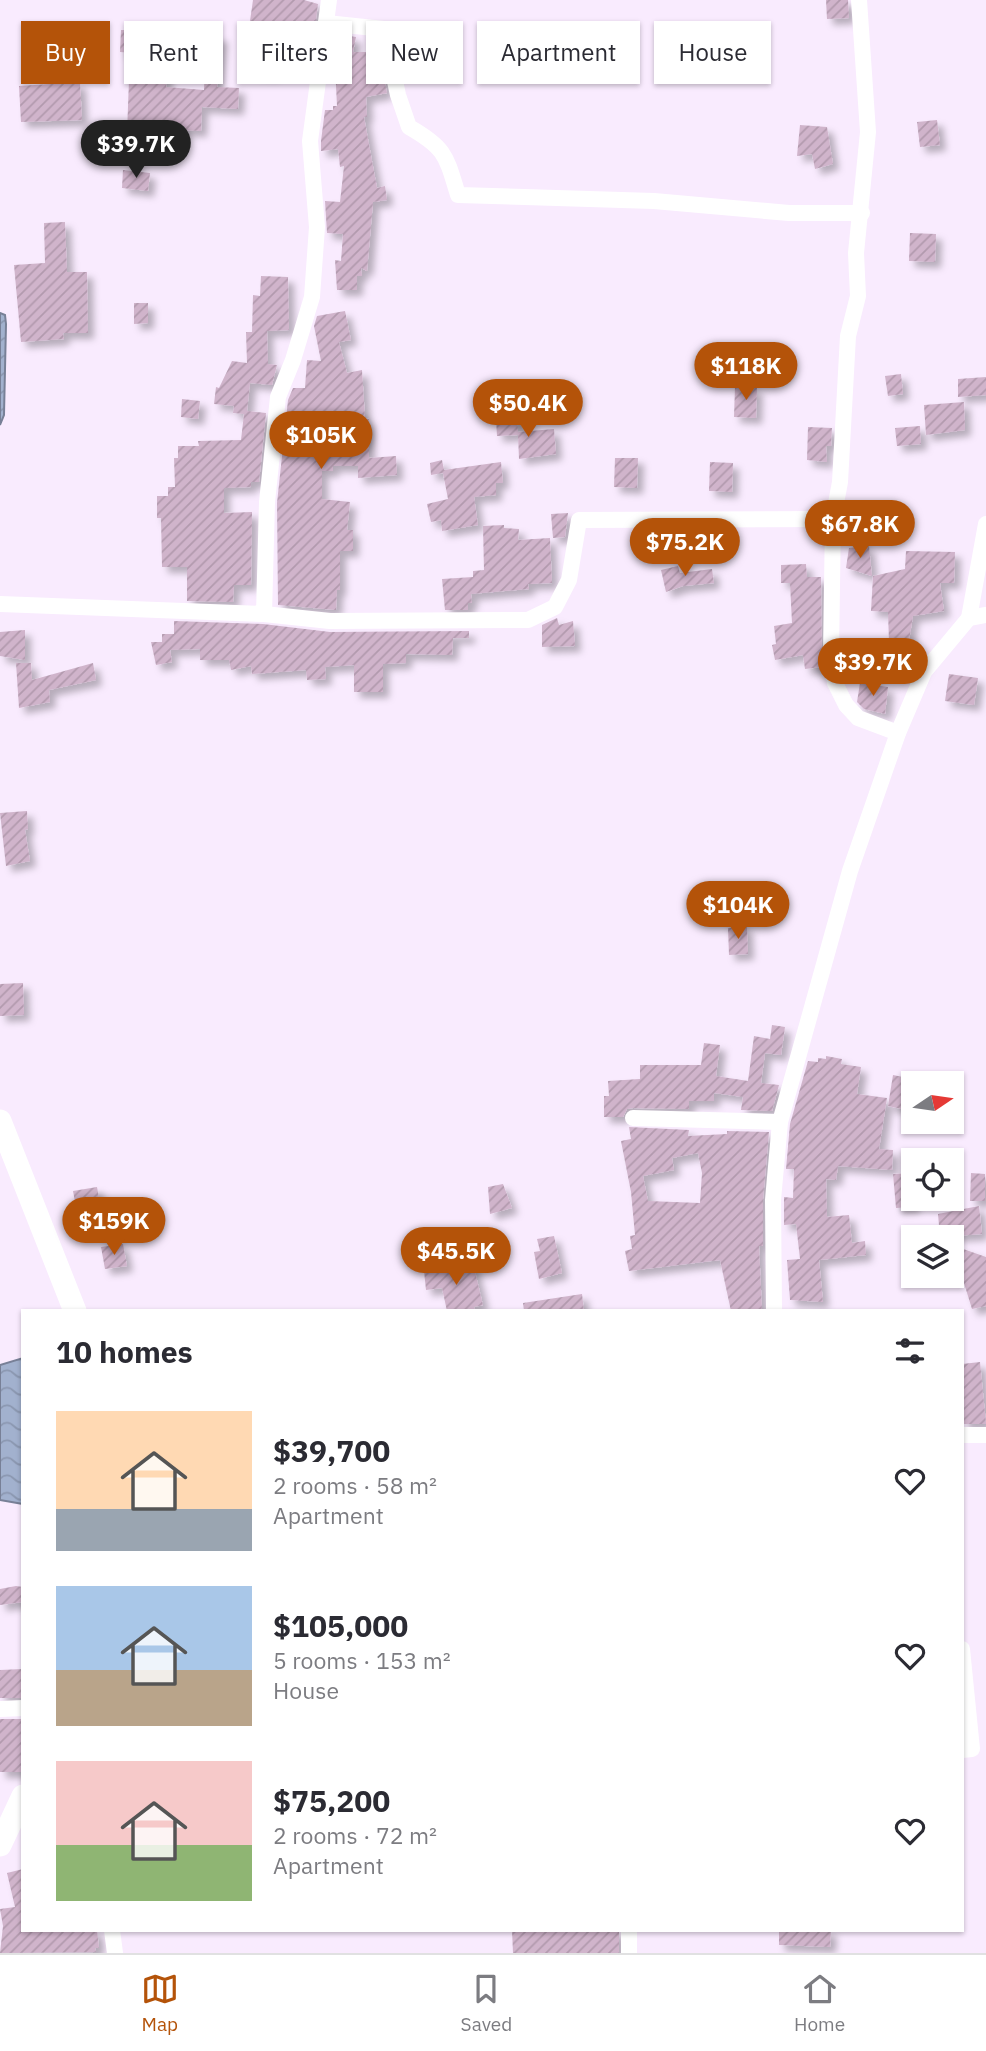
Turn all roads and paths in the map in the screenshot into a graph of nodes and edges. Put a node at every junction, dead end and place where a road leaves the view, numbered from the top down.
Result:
1 (329, 0) edge
2 (859, 0) edge
3 (326, 21) edge
4 (352, 26) edge
5 (318, 84) edge
6 (862, 213) junction
7 (833, 519) junction
8 (986, 524) edge
9 (0, 604) edge
10 (264, 614) junction
11 (978, 617) edge
12 (898, 733) junction
13 (633, 1118) dead end
14 (0, 1121) edge
15 (780, 1122) junction
16 (74, 1309) edge
17 (774, 1309) edge
18 (964, 1435) edge
19 (986, 1435) edge
20 (964, 1669) edge
21 (21, 1708) edge
22 (0, 1709) edge
23 (964, 1750) edge
24 (21, 1800) edge
25 (0, 1845) edge
26 (112, 1932) edge
27 (629, 1932) edge
28 (115, 1953) edge
29 (629, 1953) edge

1 - 3 street
2 - 6 street
4 - 6 street
5 - 10 street
6 - 7 street
7 - 10 street
7 - 12 street
8 - 11 street
9 - 10 street
11 - 12 street
12 - 15 street
13 - 15 street
14 - 16 street
15 - 17 street
18 - 19 street
20 - 23 street
21 - 22 street
24 - 25 street
26 - 28 street
27 - 29 street

